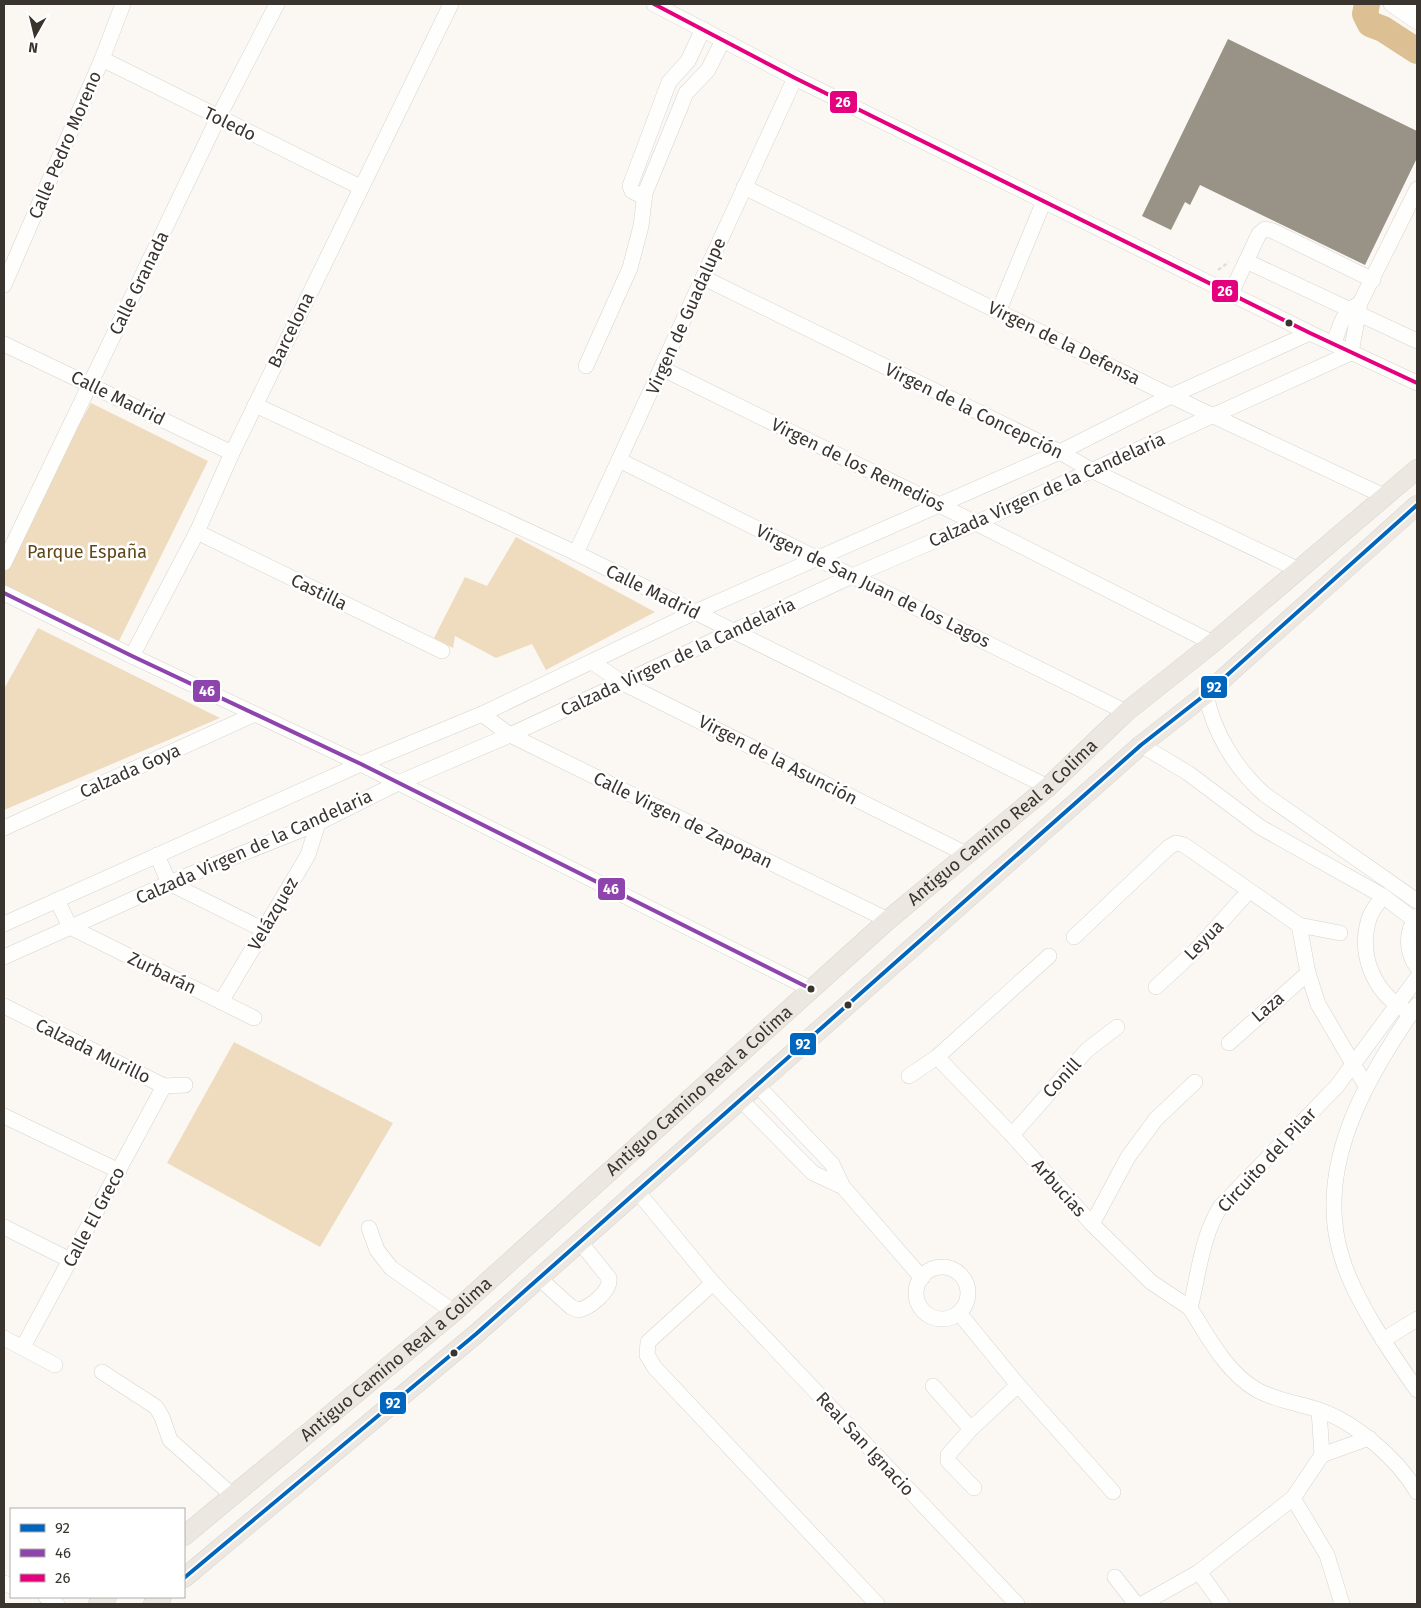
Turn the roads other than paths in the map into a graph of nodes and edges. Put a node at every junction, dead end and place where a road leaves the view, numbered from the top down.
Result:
1 (123, 4) edge
2 (277, 4) edge
3 (451, 4) edge
4 (654, 4) edge
5 (1391, 4) edge
6 (1412, 7) edge
7 (1417, 22) edge
8 (703, 29) junction
9 (723, 40) junction
10 (102, 59) junction
11 (795, 78) junction
12 (218, 118) junction
13 (360, 187) junction
14 (744, 187) junction
15 (1417, 189) edge
16 (645, 193) junction
17 (1044, 200) junction
18 (1246, 261) junction
19 (704, 278) junction
20 (1373, 280) junction
21 (4, 285) edge
22 (1231, 293) junction
23 (1356, 308) junction
24 (999, 310) junction
25 (1310, 333) junction
26 (1417, 342) edge
27 (4, 344) edge
28 (1334, 344) junction
29 (1351, 352) junction
30 (586, 366) dead end
31 (663, 369) junction
32 (1417, 383) edge
33 (90, 385) junction
34 (1171, 396) junction
35 (255, 405) junction
36 (1212, 415) junction
37 (232, 452) junction
38 (1060, 452) junction
39 (619, 460) junction
40 (1417, 469) edge
41 (1091, 470) junction
42 (1384, 496) junction
43 (938, 505) junction
44 (1417, 505) edge
45 (1417, 512) edge
46 (976, 523) junction
47 (196, 532) junction
48 (1373, 545) junction
49 (576, 553) junction
50 (815, 558) junction
51 (4, 563) edge
52 (1299, 570) junction
53 (852, 576) junction
54 (4, 593) edge
55 (695, 612) junction
56 (734, 632) junction
57 (1213, 643) junction
58 (442, 651) dead end
59 (132, 656) junction
60 (592, 662) junction
61 (623, 683) junction
62 (1206, 694) junction
63 (1126, 712) junction
64 (255, 714) junction
65 (482, 714) junction
66 (510, 735) junction
67 (1141, 744) junction
68 (361, 764) junction
69 (398, 783) junction
70 (1048, 787) junction
71 (318, 823) junction
72 (4, 828) edge
73 (1323, 834) junction
74 (966, 854) junction
75 (157, 855) junction
76 (1310, 855) junction
77 (169, 883) junction
78 (1249, 891) junction
79 (1383, 896) junction
80 (57, 900) junction
81 (1417, 900) edge
82 (1416, 919) edge
83 (888, 920) junction
84 (4, 924) edge
85 (1299, 925) junction
86 (70, 927) junction
87 (264, 930) junction
88 (1340, 933) dead end
89 (1074, 937) dead end
90 (1049, 956) dead end
91 (4, 957) edge
92 (1417, 967) edge
93 (1308, 973) junction
94 (1417, 978) edge
95 (1156, 987) dead end
96 (813, 990) junction
97 (221, 1002) junction
98 (1397, 1005) junction
99 (4, 1006) edge
100 (1414, 1010) edge
101 (254, 1018) dead end
102 (1117, 1027) dead end
103 (1229, 1043) dead end
104 (937, 1057) junction
105 (1353, 1065) junction
106 (909, 1076) dead end
107 (1195, 1082) dead end
108 (756, 1084) junction
109 (185, 1085) dead end
110 (164, 1086) junction
111 (1366, 1086) junction
112 (739, 1098) junction
113 (4, 1116) edge
114 (804, 1133) junction
115 (1012, 1135) junction
116 (788, 1147) junction
117 (119, 1171) junction
118 (843, 1187) junction
119 (637, 1190) junction
120 (1092, 1224) junction
121 (4, 1227) edge
122 (369, 1228) dead end
123 (580, 1242) junction
124 (70, 1260) junction
125 (539, 1278) junction
126 (922, 1278) junction
127 (714, 1283) junction
128 (1190, 1308) junction
129 (454, 1312) junction
130 (959, 1313) junction
131 (1417, 1319) edge
132 (4, 1338) edge
133 (1383, 1340) junction
134 (23, 1347) junction
135 (55, 1365) dead end
136 (102, 1372) dead end
137 (1018, 1385) junction
138 (933, 1386) dead end
139 (1417, 1390) edge
140 (1319, 1410) junction
141 (971, 1429) junction
142 (1369, 1438) junction
143 (1322, 1455) junction
144 (974, 1488) dead end
145 (1113, 1492) dead end
146 (1417, 1492) edge
147 (233, 1496) junction
148 (1293, 1498) junction
149 (185, 1535) edge
150 (1199, 1572) junction
151 (185, 1577) edge
152 (1114, 1577) dead end
153 (877, 1604) edge
154 (1017, 1604) edge
155 (1136, 1604) edge
156 (1142, 1604) edge
157 (1222, 1604) edge
158 (1342, 1604) edge

1 - 10 street, Calle Pedro Moreno
2 - 12 street, Calle Granada
3 - 13 street, Barcelona
4 - 8 street
5 - 6 street
6 - 7 street
8 - 9 street
8 - 16 street
9 - 11 street
9 - 16 street
10 - 12 street, Toledo
10 - 21 street, Calle Pedro Moreno
11 - 14 street, Virgen de Guadalupe
11 - 17 street
12 - 13 street, Toledo
12 - 33 street, Calle Granada
13 - 35 street, Barcelona
14 - 19 street, Virgen de Guadalupe
14 - 24 street, Virgen de la Defensa
15 - 20 street
16 - 30 street
17 - 22 street
17 - 24 street
18 - 20 street
18 - 22 street
18 - 23 street
19 - 31 street, Virgen de Guadalupe
19 - 38 street, Virgen de la Concepción
20 - 23 street
22 - 25 street
23 - 26 street
23 - 28 street
23 - 29 street
24 - 34 street, Virgen de la Defensa
25 - 28 street
25 - 34 street, Calzada Virgen de la Candelaria
27 - 33 street, Calle Madrid
28 - 29 street
29 - 32 street
29 - 36 street, Calzada Virgen de la Candelaria
31 - 39 street, Virgen de Guadalupe
31 - 43 street, Virgen de los Remedios
33 - 37 street, Calle Madrid
33 - 51 street, Calle Granada
34 - 36 street, Virgen de la Defensa
34 - 38 street, Calzada Virgen de la Candelaria
35 - 37 street, Barcelona
35 - 49 street, Calle Madrid
36 - 41 street, Calzada Virgen de la Candelaria
36 - 42 street, Virgen de la Defensa
37 - 47 street, Barcelona
38 - 41 street, Virgen de la Concepción
38 - 43 street, Calzada Virgen de la Candelaria
39 - 49 street, Virgen de Guadalupe
39 - 50 street, Virgen de San Juan de los Lagos
40 - 42 main road, Antiguo Camino Real a Colima
41 - 46 street, Calzada Virgen de la Candelaria
41 - 52 street, Virgen de la Concepción
42 - 52 main road, Antiguo Camino Real a Colima
43 - 46 street, Virgen de los Remedios
43 - 50 street, Calzada Virgen de la Candelaria
44 - 48 main road, Antiguo Camino Real a Colima
45 - 48 main road
46 - 53 street, Calzada Virgen de la Candelaria
46 - 57 street, Virgen de los Remedios
47 - 58 street, Castilla
47 - 59 street, Barcelona
48 - 62 main road, Antiguo Camino Real a Colima
49 - 55 street, Calle Madrid
50 - 53 street, Virgen de San Juan de los Lagos
50 - 55 street, Calzada Virgen de la Candelaria
52 - 57 main road, Antiguo Camino Real a Colima
53 - 56 street, Calzada Virgen de la Candelaria
53 - 63 street, Virgen de San Juan de los Lagos
54 - 59 street
55 - 56 street, Calle Madrid
55 - 60 street, Calzada Virgen de la Candelaria
56 - 61 street, Calzada Virgen de la Candelaria
56 - 70 street, Calle Madrid
57 - 63 main road, Antiguo Camino Real a Colima
59 - 64 street
60 - 61 street, Virgen de la Asunción
60 - 65 street, Calzada Virgen de la Candelaria
61 - 66 street, Calzada Virgen de la Candelaria
61 - 74 street, Virgen de la Asunción
62 - 67 main road, Antiguo Camino Real a Colima
62 - 73 street
63 - 70 main road, Antiguo Camino Real a Colima
64 - 68 street
64 - 72 street, Calzada Goya
65 - 66 street, Calle Virgen de Zapopan
65 - 68 street, Calzada Virgen de la Candelaria
66 - 69 street, Calzada Virgen de la Candelaria
66 - 83 street, Calle Virgen de Zapopan
67 - 76 street
67 - 108 main road, Antiguo Camino Real a Colima
68 - 69 street
68 - 75 street, Calzada Virgen de la Candelaria
69 - 71 street, Calzada Virgen de la Candelaria
69 - 96 street
70 - 74 main road, Antiguo Camino Real a Colima
71 - 77 street, Calzada Virgen de la Candelaria
71 - 87 street, Velázquez
73 - 76 street
73 - 81 street
74 - 83 main road, Antiguo Camino Real a Colima
75 - 77 street
75 - 80 street, Calzada Virgen de la Candelaria
76 - 79 street
77 - 86 street, Calzada Virgen de la Candelaria
77 - 87 street
78 - 85 street
78 - 89 street
78 - 95 street, Leyua
79 - 82 street
79 - 98 street
80 - 84 street, Calzada Virgen de la Candelaria
80 - 86 street
82 - 92 street
83 - 96 main road, Antiguo Camino Real a Colima
85 - 88 street
85 - 93 street
86 - 91 street, Calzada Virgen de la Candelaria
86 - 97 street, Zurbarán
87 - 97 street, Velázquez
90 - 104 street
93 - 103 street, Laza
93 - 105 street
94 - 98 street, Circuito del Pilar
96 - 129 main road, Antiguo Camino Real a Colima
97 - 101 street, Zurbarán
98 - 100 street
98 - 105 street, Circuito del Pilar
99 - 110 street, Calzada Murillo
100 - 111 street
102 - 115 street, Conill
104 - 106 street
104 - 115 street, Arbucias
105 - 111 street
105 - 128 street, Circuito del Pilar
107 - 120 street
108 - 112 main road, Antiguo Camino Real a Colima
108 - 114 street
109 - 110 street, Calzada Murillo
110 - 117 street, Calle El Greco
111 - 133 street
112 - 116 street
112 - 119 main road, Antiguo Camino Real a Colima
113 - 117 street
114 - 116 street
114 - 118 street
115 - 120 street, Arbucias
116 - 118 street
117 - 124 street, Calle El Greco
118 - 126 street
119 - 123 main road, Antiguo Camino Real a Colima
119 - 127 street, Real San Ignacio
120 - 128 street, Arbucias
121 - 124 street
122 - 129 street
123 - 125 main road, Antiguo Camino Real a Colima
123 - 125 street
124 - 134 street, Calle El Greco
125 - 151 main road, Antiguo Camino Real a Colima
126 - 130 street
126 - 130 street
127 - 153 street
127 - 154 street, Real San Ignacio
128 - 140 street
129 - 147 main road, Antiguo Camino Real a Colima
130 - 137 street
131 - 133 street
132 - 134 street
133 - 139 street
134 - 135 street
136 - 147 street
137 - 141 street
137 - 145 street
138 - 141 street
140 - 142 street
140 - 143 street
141 - 144 street
142 - 143 street
142 - 146 street
143 - 148 street
147 - 149 main road, Antiguo Camino Real a Colima
148 - 150 street
148 - 158 street
150 - 156 street
150 - 157 street
152 - 155 street

